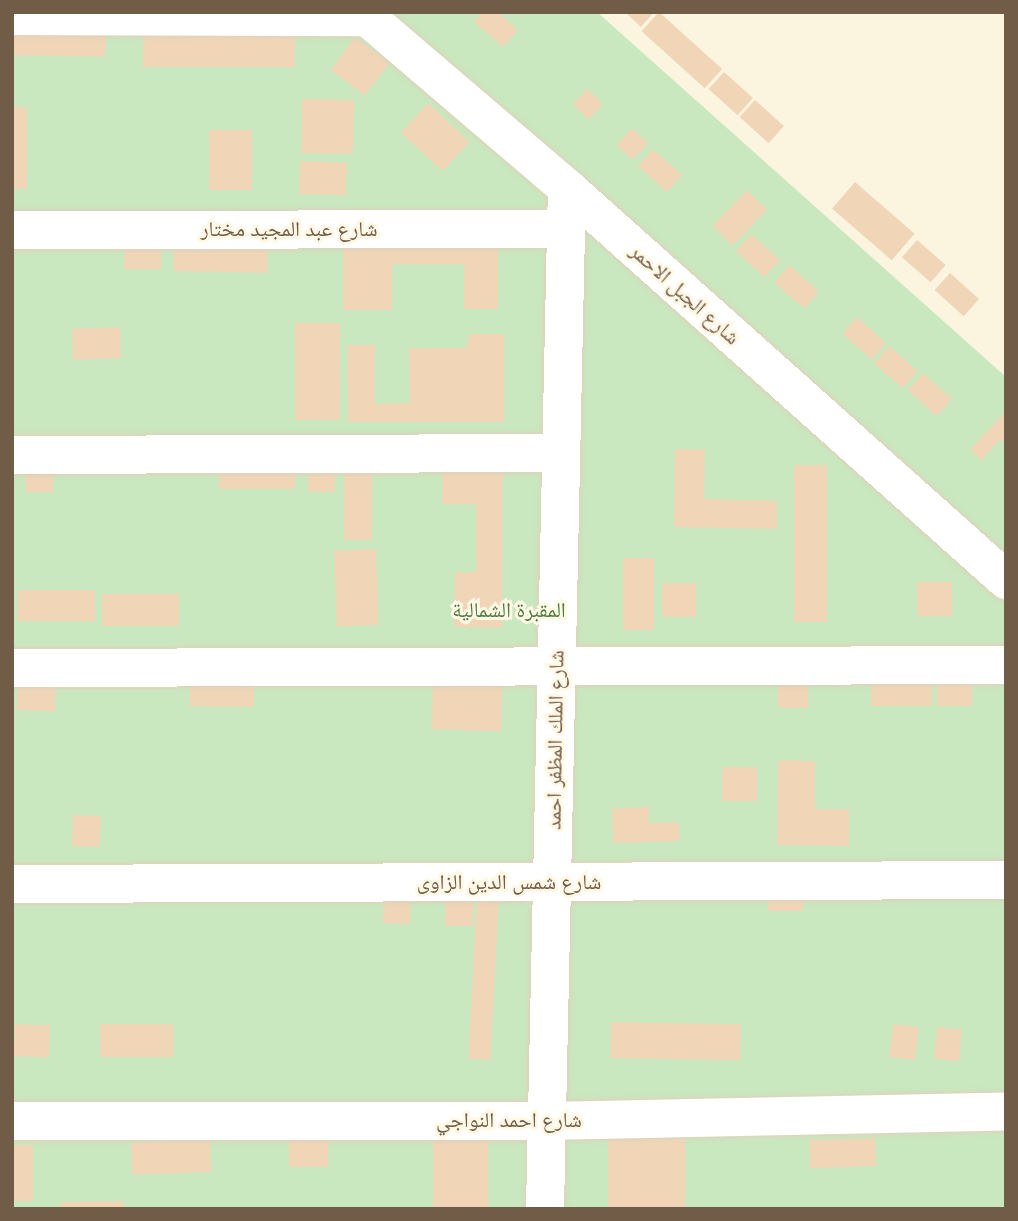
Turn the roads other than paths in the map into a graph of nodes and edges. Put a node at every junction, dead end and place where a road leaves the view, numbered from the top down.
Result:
1 (364, 15) edge
2 (12, 16) edge
3 (567, 188) junction
4 (565, 229) junction
5 (12, 230) edge
6 (561, 453) junction
7 (12, 455) edge
8 (1006, 580) edge
9 (1006, 665) edge
10 (557, 666) junction
11 (12, 668) edge
12 (1006, 880) edge
13 (552, 882) junction
14 (12, 884) edge
15 (1006, 1111) edge
16 (12, 1121) edge
17 (547, 1121) junction
18 (545, 1209) edge

1 - 2 street
1 - 3 street, شارع الجبل الاحمر
3 - 4 street, شارع الملك المظفر احمد
3 - 8 street, شارع الجبل الاحمر
4 - 5 street, شارع عبد المجيد مختار
4 - 6 street, شارع الملك المظفر احمد
6 - 7 street
6 - 10 street, شارع الملك المظفر احمد
9 - 10 street
10 - 11 street
10 - 13 street, شارع الملك المظفر احمد
12 - 13 street, شارع شمس الدين الزاوى
13 - 14 street, شارع شمس الدين الزاوى
13 - 17 street, شارع الملك المظفر احمد
15 - 17 street, شارع احمد النواجي
16 - 17 street, شارع احمد النواجي
17 - 18 street, شارع الملك المظفر احمد

